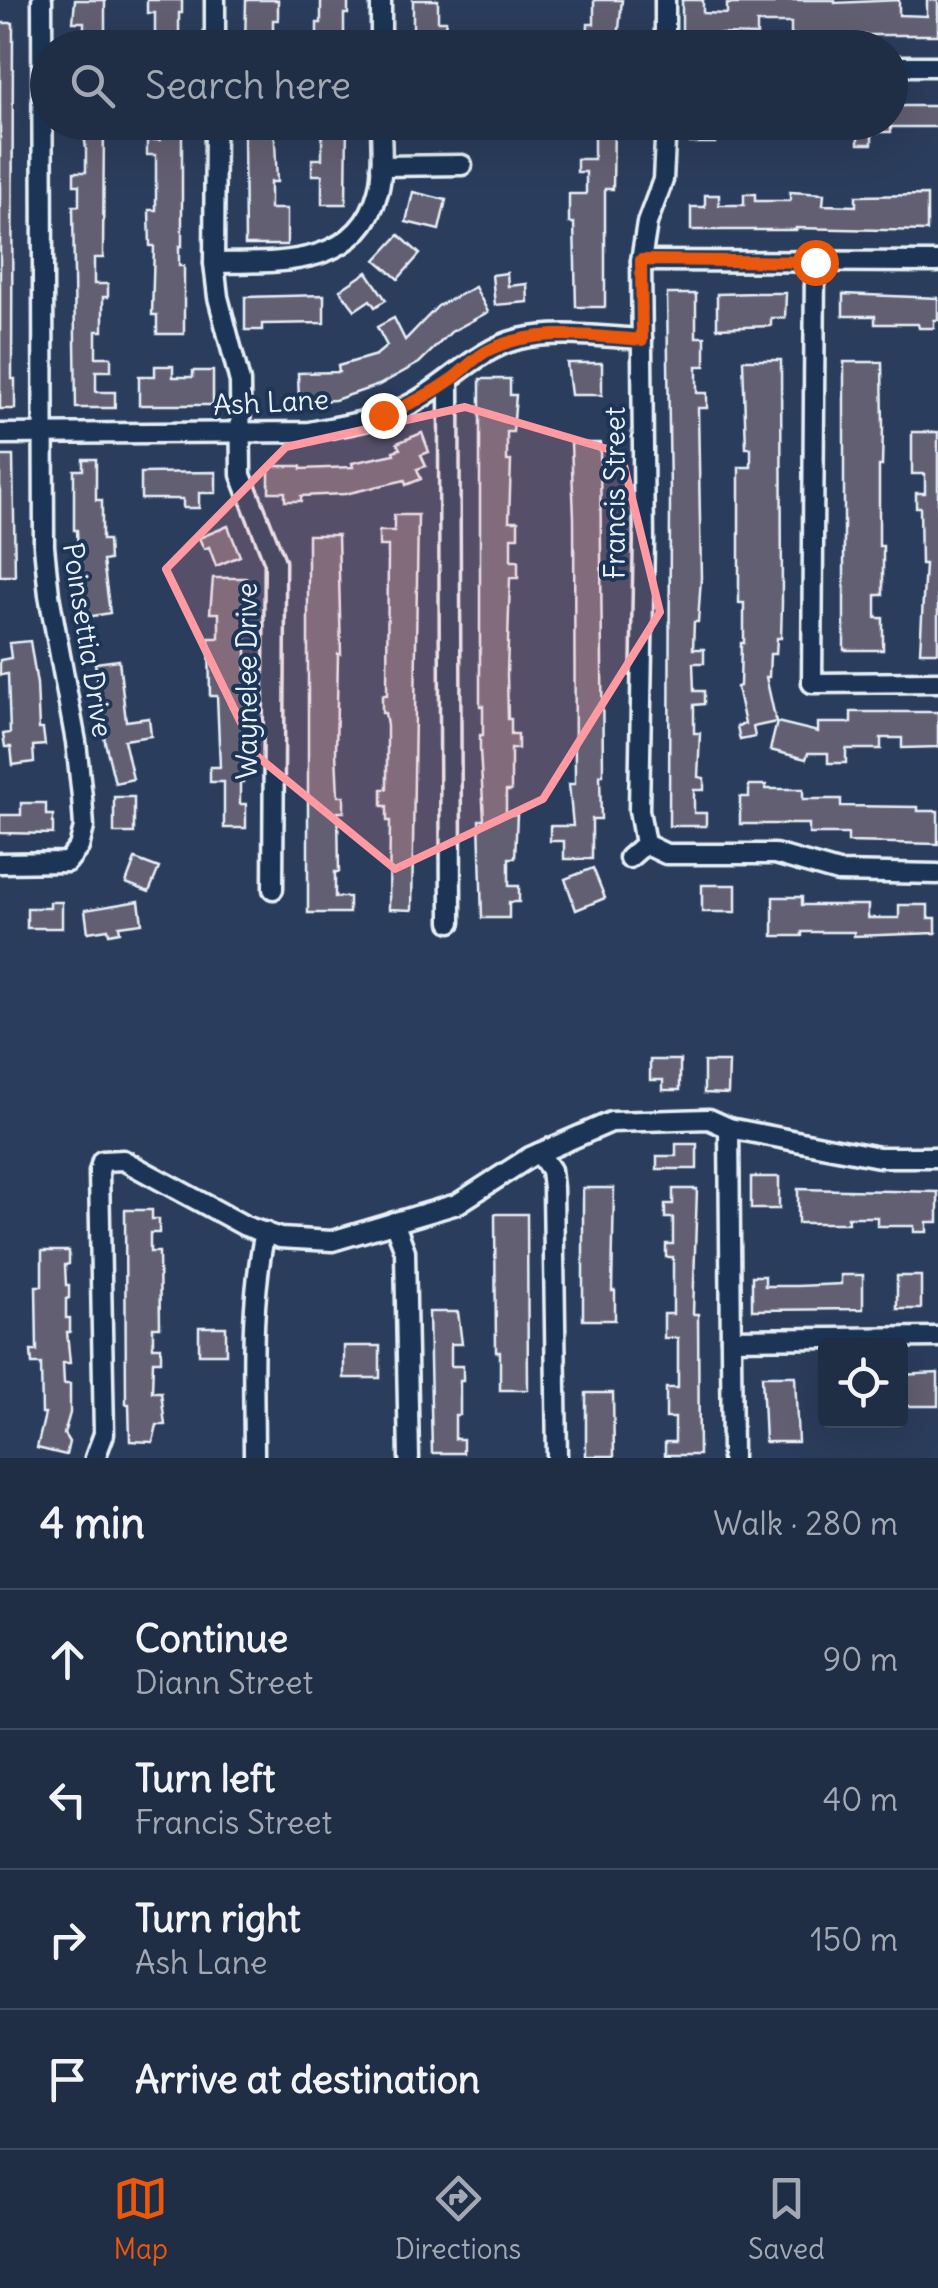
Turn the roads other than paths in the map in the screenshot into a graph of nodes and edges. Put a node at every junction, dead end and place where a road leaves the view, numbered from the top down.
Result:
1 (42, 0) edge
2 (215, 0) edge
3 (381, 0) edge
4 (665, 0) edge
5 (42, 30) edge
6 (215, 30) edge
7 (381, 30) edge
8 (666, 30) edge
9 (908, 66) edge
10 (938, 66) edge
11 (42, 140) edge
12 (215, 140) edge
13 (381, 140) edge
14 (665, 140) edge
15 (462, 165) dead end
16 (381, 166) junction
17 (641, 260) junction
18 (815, 262) junction
19 (938, 262) edge
20 (214, 263) junction
21 (642, 340) junction
22 (449, 381) junction
23 (242, 433) junction
24 (0, 434) edge
25 (43, 434) junction
26 (938, 682) edge
27 (645, 844) junction
28 (629, 858) dead end
29 (0, 863) edge
30 (938, 874) edge
31 (273, 889) dead end
32 (451, 922) dead end
33 (729, 1128) junction
34 (539, 1153) junction
35 (938, 1157) edge
36 (394, 1222) junction
37 (265, 1232) junction
38 (938, 1336) edge
39 (731, 1339) junction
40 (95, 1458) edge
41 (254, 1458) edge
42 (409, 1458) edge
43 (557, 1458) edge
44 (732, 1458) edge

1 - 5 street, Poinsettia Drive
2 - 6 street
3 - 7 street
4 - 8 street
9 - 10 street
11 - 25 street, Poinsettia Drive
12 - 20 street, Waynelee Drive
13 - 16 street
14 - 17 street, Francis Street
15 - 16 street
16 - 20 street
17 - 18 street
17 - 21 street, Francis Street
18 - 19 street
18 - 26 street
20 - 23 street, Waynelee Drive
21 - 22 street, Ash Lane
21 - 27 street, Francis Street
22 - 23 street, Ash Lane
22 - 32 street
23 - 25 street, Ash Lane
23 - 31 street, Waynelee Drive
24 - 25 street, Ash Lane
25 - 29 street, Poinsettia Drive
27 - 28 street
27 - 30 street
33 - 34 street
33 - 35 street
33 - 39 street
34 - 36 street
34 - 43 street
36 - 37 street
36 - 42 street
37 - 40 street
37 - 41 street
38 - 39 street
39 - 44 street

